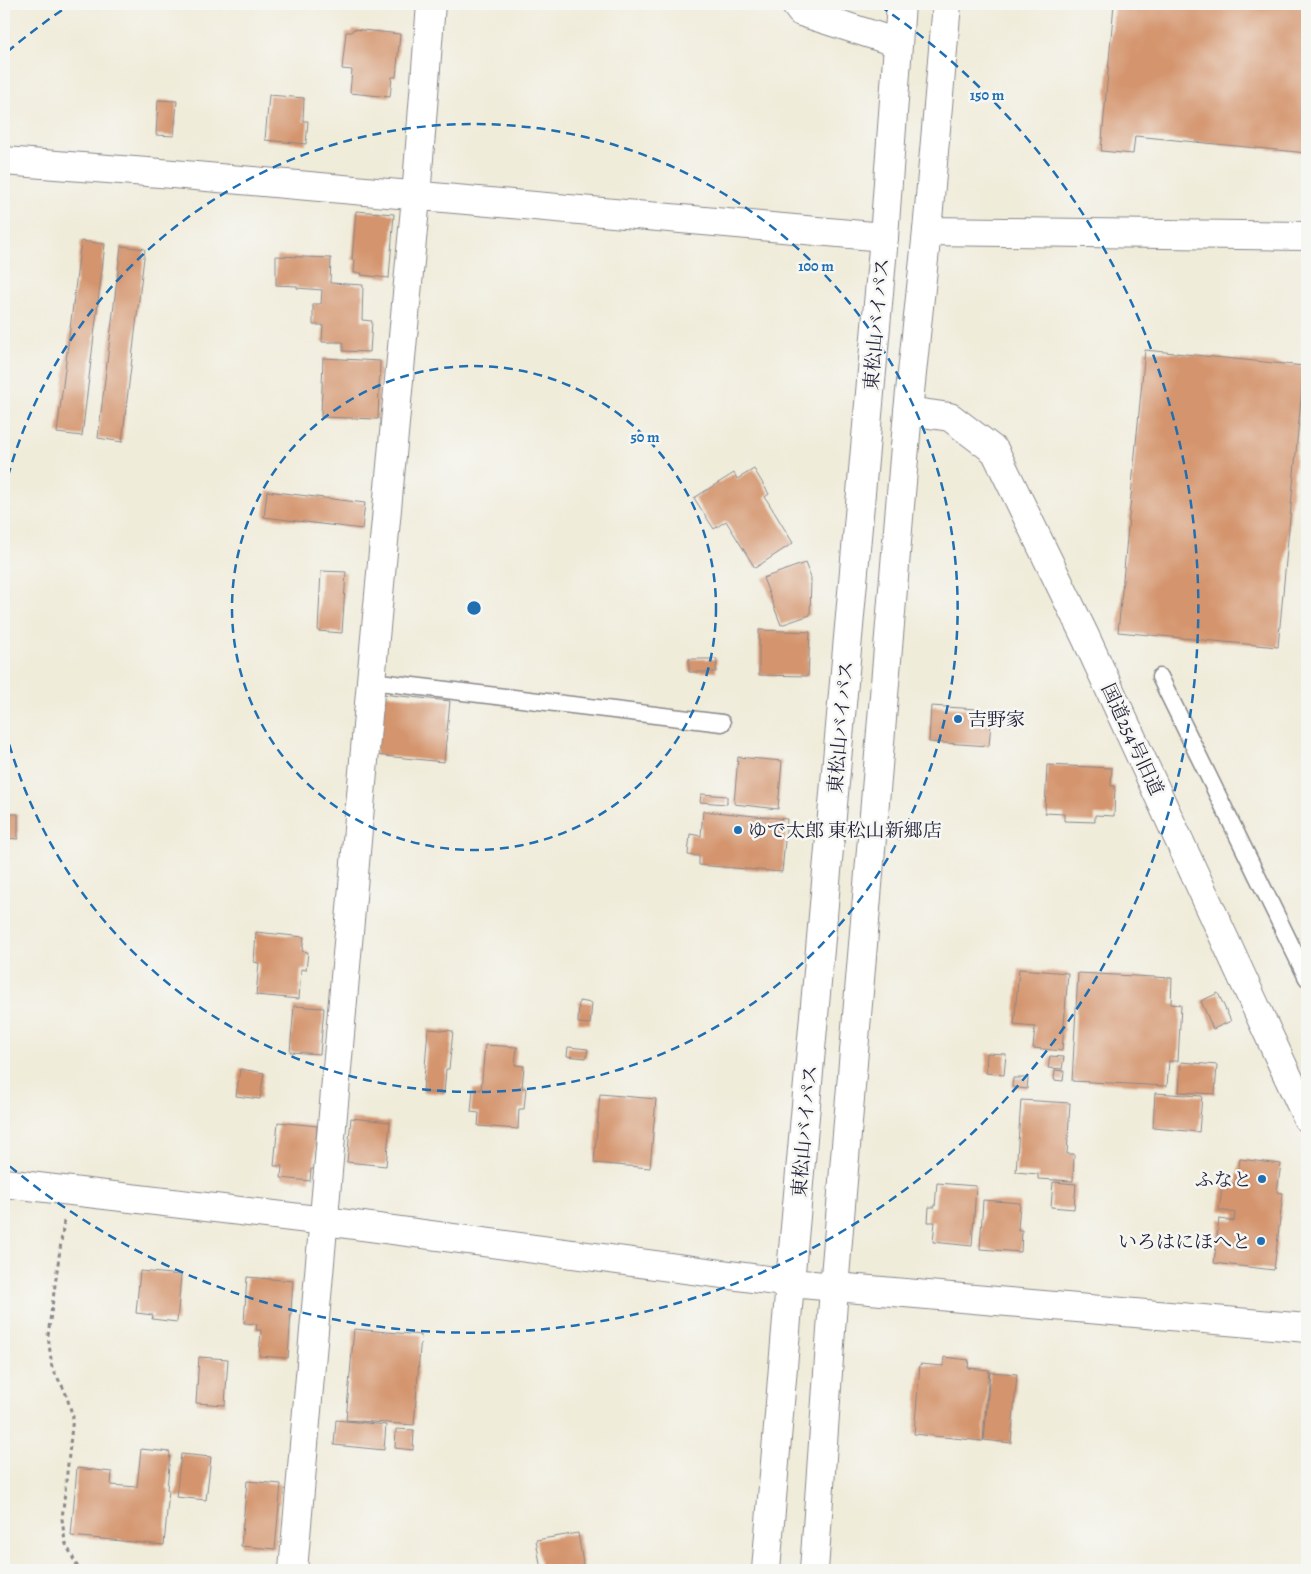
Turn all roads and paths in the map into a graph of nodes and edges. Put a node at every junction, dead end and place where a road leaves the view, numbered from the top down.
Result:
1 (431, 4) edge
2 (795, 4) edge
3 (901, 4) edge
4 (947, 4) edge
5 (898, 43) junction
6 (4, 161) edge
7 (416, 196) junction
8 (927, 231) junction
9 (1307, 236) edge
10 (884, 237) junction
11 (908, 411) junction
12 (1160, 677) dead end
13 (371, 681) junction
14 (722, 723) dead end
15 (1307, 978) edge
16 (1307, 1118) edge
17 (4, 1182) edge
18 (68, 1189) junction
19 (325, 1221) junction
20 (790, 1283) junction
21 (834, 1288) junction
22 (1307, 1328) edge
23 (79, 1570) edge
24 (292, 1570) edge
25 (766, 1570) edge
26 (814, 1570) edge

1 - 7 main road
2 - 5 main road
3 - 5 main road, 東松山バイパス
4 - 8 main road
5 - 10 main road, 東松山バイパス
6 - 7 main road
7 - 10 main road
7 - 13 main road
8 - 9 main road
8 - 11 main road
10 - 20 main road, 東松山バイパス
11 - 16 main road, 国道254号旧道
11 - 21 main road
12 - 15 lane
13 - 14 lane
13 - 19 main road
17 - 18 main road
18 - 19 main road
18 - 23 path
19 - 20 main road
19 - 24 main road
20 - 21 main road
20 - 25 main road, 東松山バイパス
21 - 22 main road
21 - 26 main road

